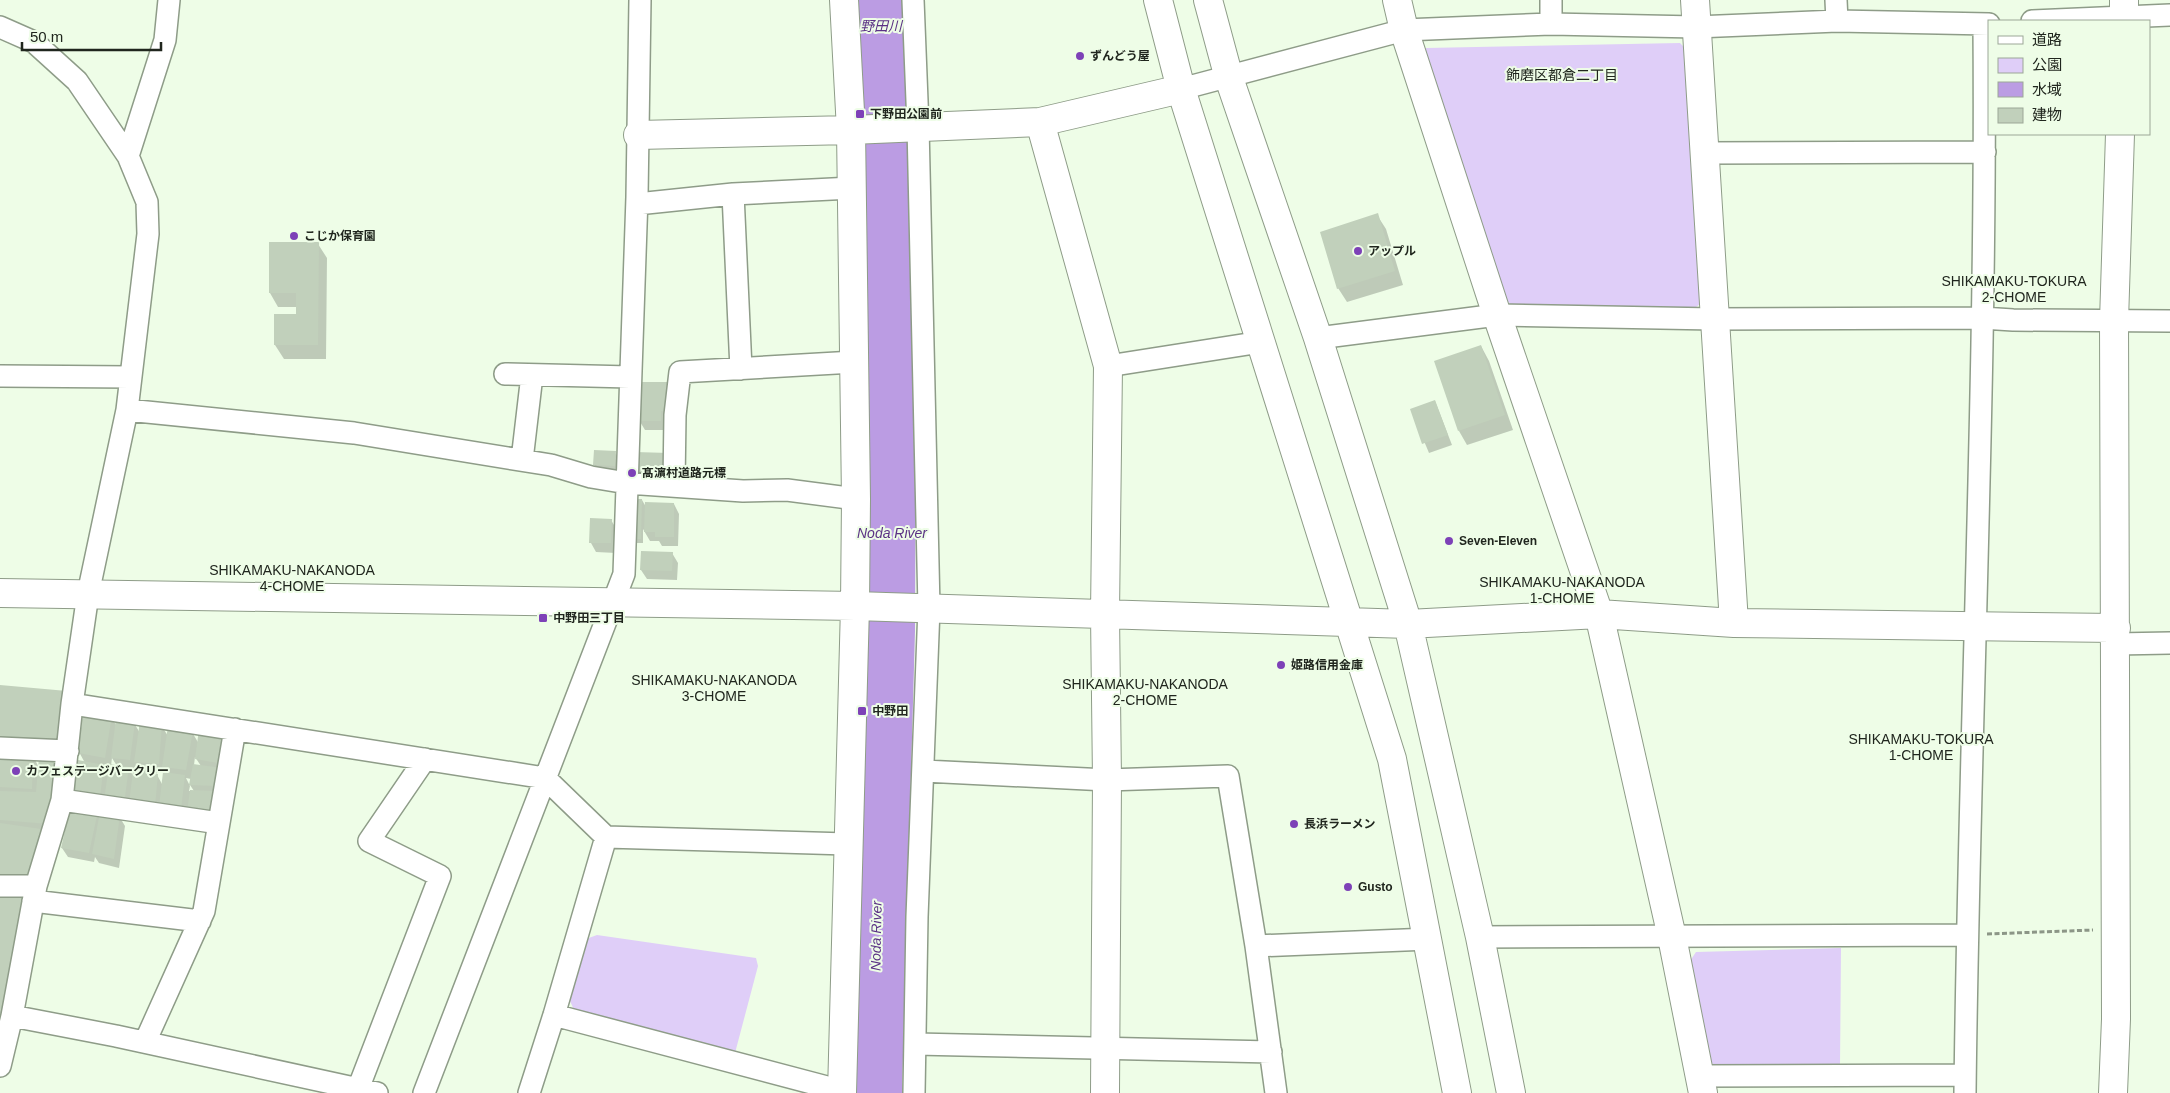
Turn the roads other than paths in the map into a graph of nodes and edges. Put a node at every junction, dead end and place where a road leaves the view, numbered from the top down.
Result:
1 (169, 0) edge
2 (640, 0) edge
3 (844, 0) edge
4 (913, 0) edge
5 (1158, 0) edge
6 (1208, 0) edge
7 (1397, 0) edge
8 (1551, 0) edge
9 (1695, 0) edge
10 (1836, 10) edge
11 (2124, 13) edge
12 (2170, 16) edge
13 (2044, 20) edge
14 (1551, 24) junction
15 (1986, 24) edge
16 (0, 27) edge
17 (1696, 27) junction
18 (1404, 30) junction
19 (1229, 78) junction
20 (1181, 89) junction
21 (1040, 122) junction
22 (918, 126) junction
23 (851, 130) junction
24 (638, 135) junction
25 (2120, 135) edge
26 (1985, 152) junction
27 (1705, 154) junction
28 (128, 156) junction
29 (852, 188) junction
30 (734, 194) junction
31 (637, 204) junction
32 (1496, 315) junction
33 (1982, 318) junction
34 (1714, 319) junction
35 (2114, 321) junction
36 (2170, 321) edge
37 (1318, 338) junction
38 (1261, 342) junction
39 (854, 362) junction
40 (1108, 366) junction
41 (741, 369) junction
42 (505, 374) dead end
43 (532, 375) junction
44 (0, 376) edge
45 (131, 377) junction
46 (630, 377) junction
47 (126, 410) junction
48 (522, 460) junction
49 (627, 483) junction
50 (674, 484) junction
51 (856, 499) junction
52 (0, 593) edge
53 (88, 594) junction
54 (612, 602) junction
55 (855, 606) junction
56 (929, 608) junction
57 (1105, 614) junction
58 (1599, 614) junction
59 (1350, 622) junction
60 (1734, 623) junction
61 (1408, 624) junction
62 (1974, 626) junction
63 (2116, 636) junction
64 (2170, 643) edge
65 (72, 704) junction
66 (235, 729) junction
67 (0, 748) edge
68 (68, 751) junction
69 (425, 759) junction
70 (924, 771) junction
71 (545, 778) junction
72 (1107, 780) junction
73 (62, 800) junction
74 (219, 823) junction
75 (606, 837) junction
76 (847, 844) junction
77 (0, 886) edge
78 (34, 894) junction
79 (200, 921) junction
80 (1966, 935) junction
81 (1480, 937) junction
82 (1672, 937) junction
83 (1429, 939) junction
84 (1256, 946) junction
85 (554, 1015) junction
86 (12, 1016) junction
87 (145, 1042) junction
88 (916, 1044) junction
89 (1105, 1048) junction
90 (1271, 1052) junction
91 (0, 1066) edge
92 (1701, 1084) edge
93 (1965, 1084) edge
94 (368, 1091) edge
95 (842, 1092) edge
96 (424, 1093) edge
97 (530, 1093) edge
98 (914, 1093) edge
99 (1106, 1093) edge
100 (1276, 1093) edge
101 (1457, 1093) edge
102 (1511, 1093) edge
103 (2113, 1093) edge

1 - 28 street
2 - 24 street
3 - 23 street
4 - 22 street
5 - 20 street
6 - 19 street
7 - 18 street
8 - 14 street
9 - 17 street
10 - 15 street
10 - 17 street
11 - 12 street
11 - 13 street
14 - 17 street
14 - 18 street
15 - 26 street
16 - 28 street
17 - 27 street
18 - 19 street
18 - 32 street
19 - 20 street
19 - 37 street
20 - 21 street
20 - 38 street
21 - 22 street
21 - 40 street
22 - 23 street
22 - 56 street
23 - 24 street
23 - 29 street
24 - 31 street
25 - 35 street
26 - 27 street
26 - 33 street
27 - 34 street
28 - 45 street
29 - 30 street
29 - 39 street
30 - 31 street
30 - 41 street
31 - 46 street
32 - 34 street
32 - 37 street
32 - 58 street
33 - 34 street
33 - 35 street
33 - 62 street
34 - 60 street
35 - 36 street
35 - 63 street
37 - 61 street
38 - 40 street
38 - 59 street
39 - 41 street
39 - 51 street
40 - 57 street
41 - 50 street
42 - 43 street
43 - 46 street
43 - 48 street
44 - 45 street
45 - 47 street
46 - 49 street
47 - 48 street
47 - 53 street
48 - 49 street
49 - 50 street
49 - 54 street
50 - 51 street
51 - 55 street
52 - 53 street
53 - 54 street
53 - 65 street
54 - 55 street
54 - 71 street
55 - 56 street
55 - 76 street
56 - 57 street
56 - 70 street
57 - 59 street
57 - 72 street
58 - 60 street
58 - 61 street
58 - 82 street
59 - 61 street
59 - 83 street
60 - 62 street
61 - 81 street
62 - 63 street
62 - 80 street
63 - 64 street
63 - 103 street
65 - 66 street
65 - 68 street
66 - 69 street
66 - 74 street
67 - 68 street
68 - 73 street
69 - 71 street
69 - 94 street
70 - 72 street
70 - 88 street
71 - 75 street
71 - 96 street
72 - 84 street
72 - 89 street
73 - 74 street
73 - 78 street
74 - 79 street
75 - 76 street
75 - 85 street
76 - 95 street
77 - 78 street
78 - 79 street
78 - 86 street
79 - 87 street
80 - 82 street
80 - 93 street
81 - 82 street
81 - 102 street
82 - 92 street
83 - 84 street
83 - 101 street
84 - 90 street
85 - 95 street
85 - 97 street
86 - 87 street
86 - 91 street
87 - 94 street
88 - 89 street
88 - 98 street
89 - 90 street
89 - 99 street
90 - 100 street
92 - 93 street

